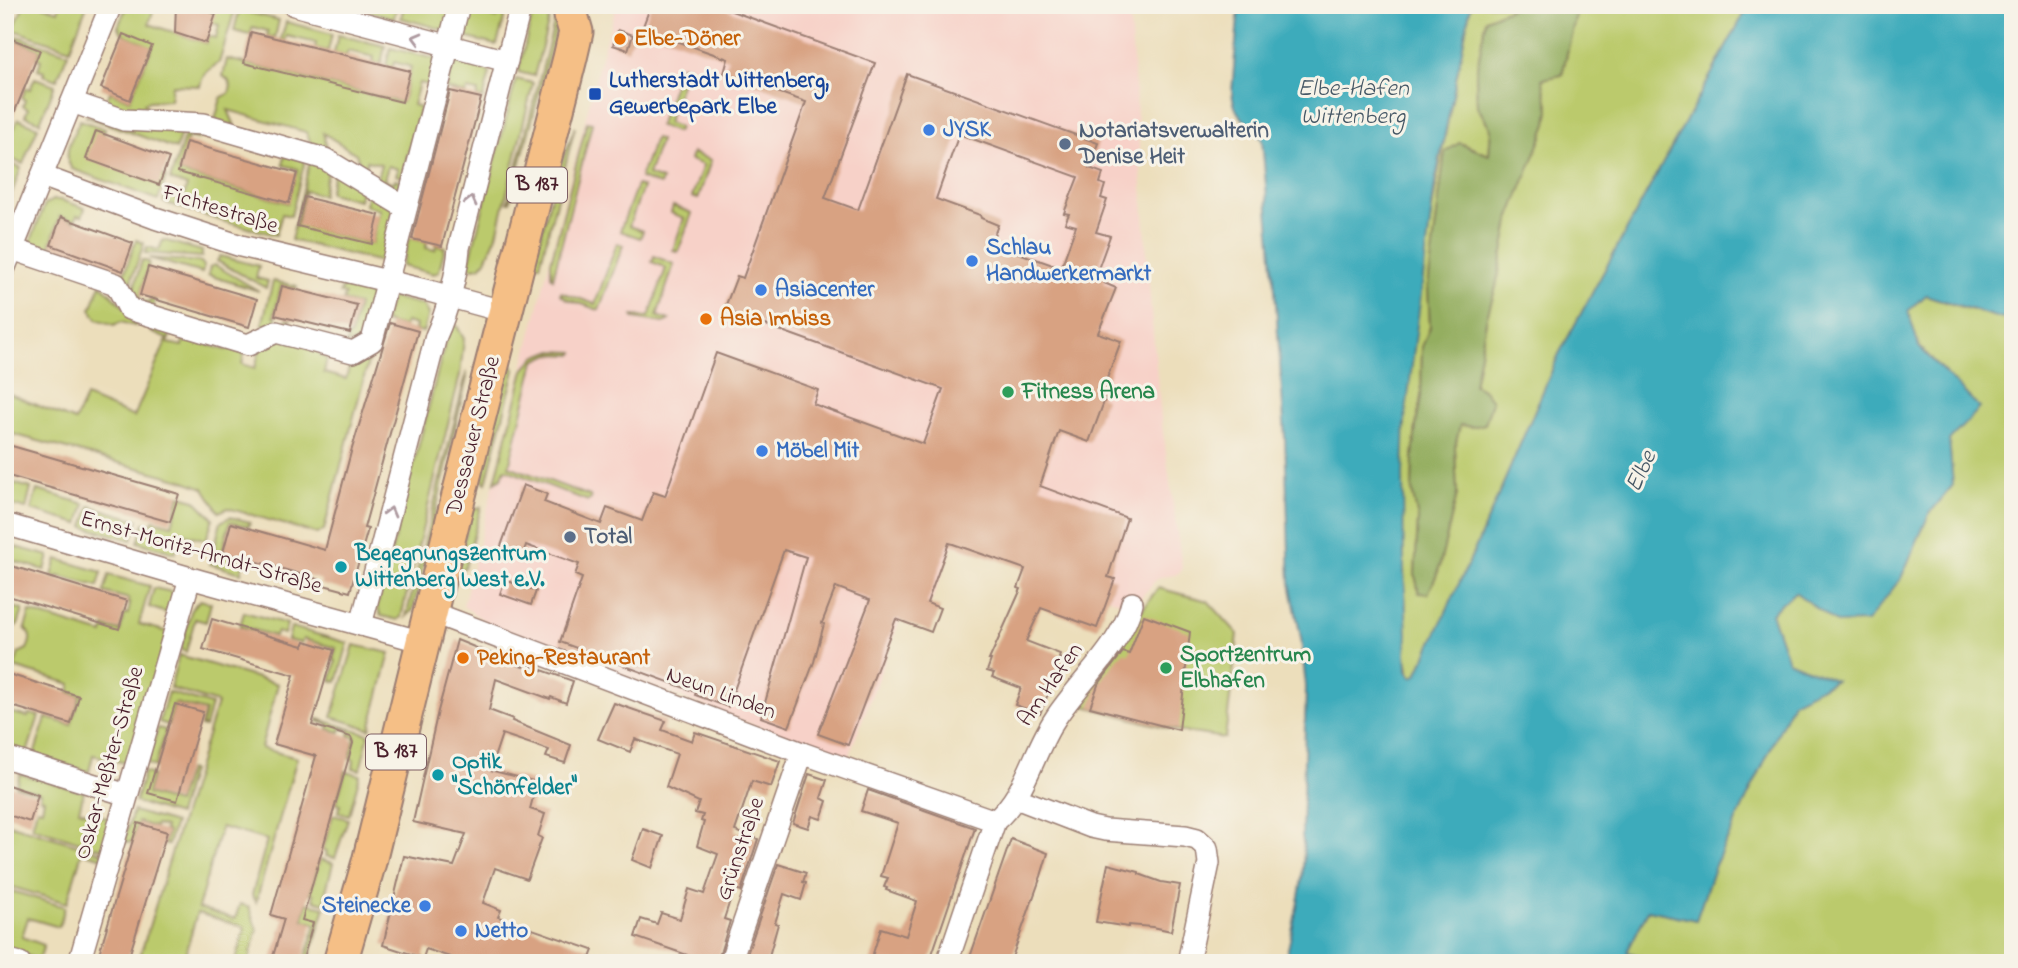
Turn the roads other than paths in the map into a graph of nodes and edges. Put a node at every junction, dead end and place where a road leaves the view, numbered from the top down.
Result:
1 (111, 5) edge
2 (294, 5) edge
3 (459, 5) edge
4 (521, 5) edge
5 (581, 14) edge
6 (449, 47) junction
7 (507, 61) junction
8 (72, 102) junction
9 (42, 176) junction
10 (406, 208) junction
11 (9, 258) edge
12 (387, 281) junction
13 (449, 296) junction
14 (506, 312) junction
15 (5, 524) edge
16 (190, 578) junction
17 (1132, 603) dead end
18 (361, 625) junction
19 (427, 627) junction
20 (802, 753) junction
21 (5, 757) edge
22 (127, 796) junction
23 (1016, 798) junction
24 (995, 821) junction
25 (5, 959) edge
26 (20, 963) edge
27 (79, 963) edge
28 (340, 963) edge
29 (730, 963) edge
30 (947, 963) edge
31 (1188, 963) edge

1 - 8 street
6 -> 2 street
3 - 6 street
4 - 7 street
5 - 14 main road, Dessauer Straße / B 187
6 - 7 street
6 - 10 street
13 -> 7 street
8 - 9 street
8 - 10 street
9 - 11 street
9 - 12 street, Fichtestraße
10 - 12 street
11 - 12 street
12 - 13 street, Fichtestraße
13 - 14 street, Fichtestraße
18 -> 13 street
14 - 19 main road, Dessauer Straße / B 187
15 - 16 street, Ernst-Moritz-Arndt-Straße
16 - 18 street, Ernst-Moritz-Arndt-Straße
16 - 22 street, Oskar-Meßter-Straße
17 - 23 street, Am Hafen
18 - 19 street, Ernst-Moritz-Arndt-Straße
19 - 20 street, Neun Linden
19 - 28 main road, Dessauer Straße / B 187
20 - 24 street, Neun Linden
20 - 29 street, Grünstraße
21 - 22 street
22 - 27 street, Oskar-Meßter-Straße
23 - 24 street, Am Hafen
23 - 31 street
24 - 30 street
25 - 26 street

